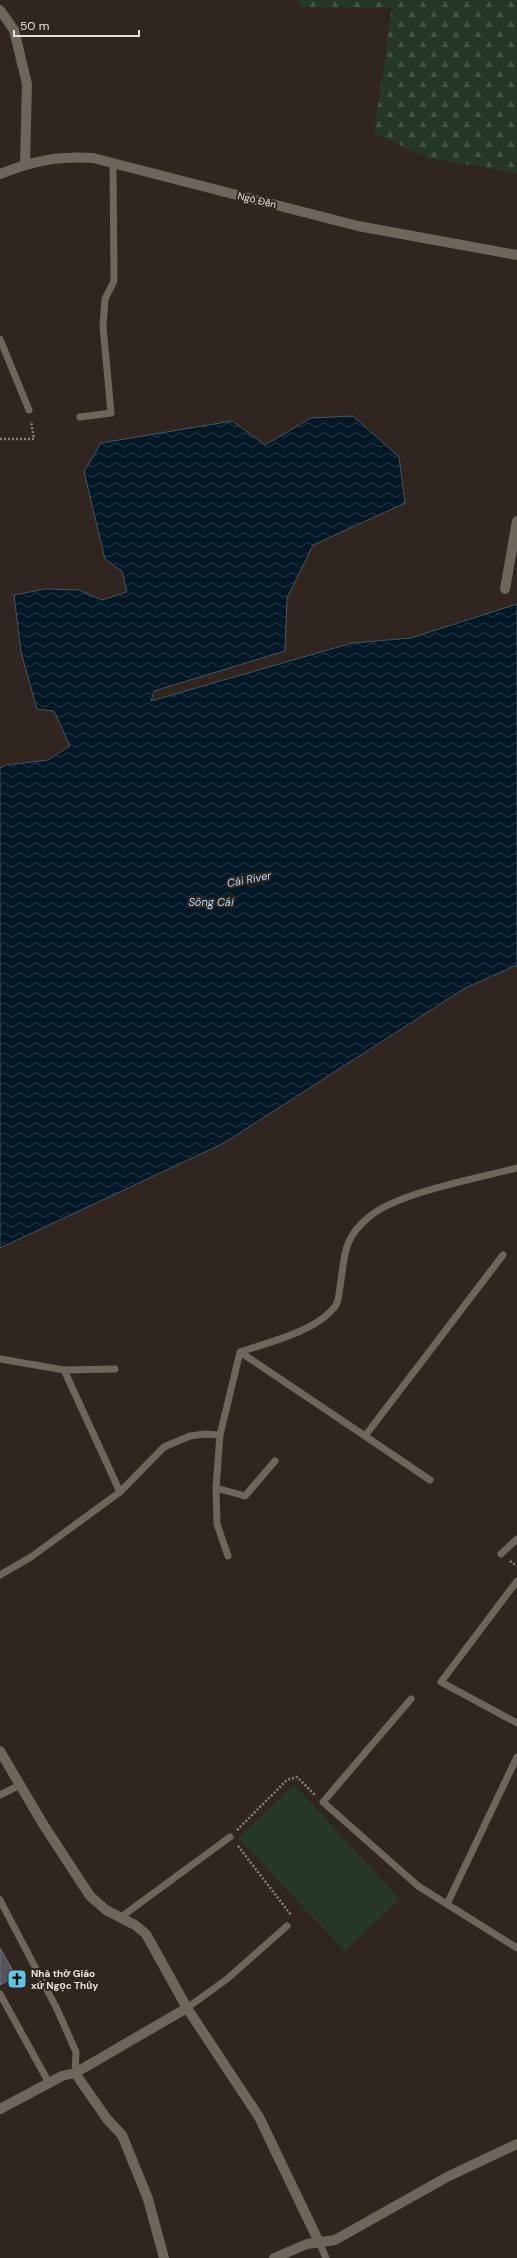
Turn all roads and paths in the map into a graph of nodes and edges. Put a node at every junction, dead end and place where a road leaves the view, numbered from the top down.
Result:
1 (0, 10) edge
2 (113, 162) junction
3 (25, 164) junction
4 (0, 174) edge
5 (517, 255) edge
6 (0, 339) edge
7 (29, 410) joint
8 (80, 417) dead end
9 (0, 439) edge
10 (517, 521) edge
11 (504, 589) dead end
12 (517, 1168) edge
13 (502, 1255) dead end
14 (240, 1352) junction
15 (0, 1359) edge
16 (115, 1369) dead end
17 (64, 1370) junction
18 (220, 1435) junction
19 (365, 1436) junction
20 (275, 1461) dead end
21 (430, 1480) dead end
22 (216, 1488) junction
23 (120, 1492) junction
24 (517, 1540) edge
25 (501, 1554) dead end
26 (228, 1556) dead end
27 (0, 1575) edge
28 (517, 1581) edge
29 (411, 1699) dead end
30 (517, 1723) edge
31 (0, 1751) edge
32 (517, 1757) edge
33 (20, 1785) junction
34 (0, 1795) edge
35 (323, 1802) junction
36 (230, 1837) junction
37 (0, 1900) edge
38 (447, 1904) junction
39 (121, 1917) junction
40 (287, 1926) joint
41 (517, 1948) edge
42 (0, 1994) edge
43 (187, 2008) junction
44 (75, 2072) junction
45 (49, 2083) junction
46 (0, 2109) edge
47 (517, 2144) edge
48 (319, 2242) junction
49 (164, 2258) edge
50 (274, 2258) edge
51 (326, 2258) edge

1 - 3 street
2 - 3 street, Ngô Đến
2 - 5 street, Ngô Đến
2 - 8 lane
3 - 4 street, Ngô Đến
6 - 7 lane
7 - 9 path
10 - 11 street
12 - 14 lane
13 - 19 lane
14 - 18 lane
14 - 19 lane
15 - 17 lane
16 - 17 lane
17 - 23 lane
18 - 22 lane
18 - 23 lane
19 - 21 lane
20 - 22 lane
22 - 26 lane
23 - 27 lane
24 - 25 lane
28 - 30 lane
29 - 35 lane
31 - 33 street
32 - 38 lane
33 - 34 lane
33 - 39 street
35 - 36 path
35 - 38 lane
36 - 39 lane
36 - 40 path
37 - 44 lane
38 - 41 lane
39 - 43 street
40 - 43 lane
42 - 45 lane
43 - 44 street
43 - 48 street
44 - 45 street
44 - 49 street
45 - 46 street
47 - 48 street
48 - 50 street
48 - 51 lane

